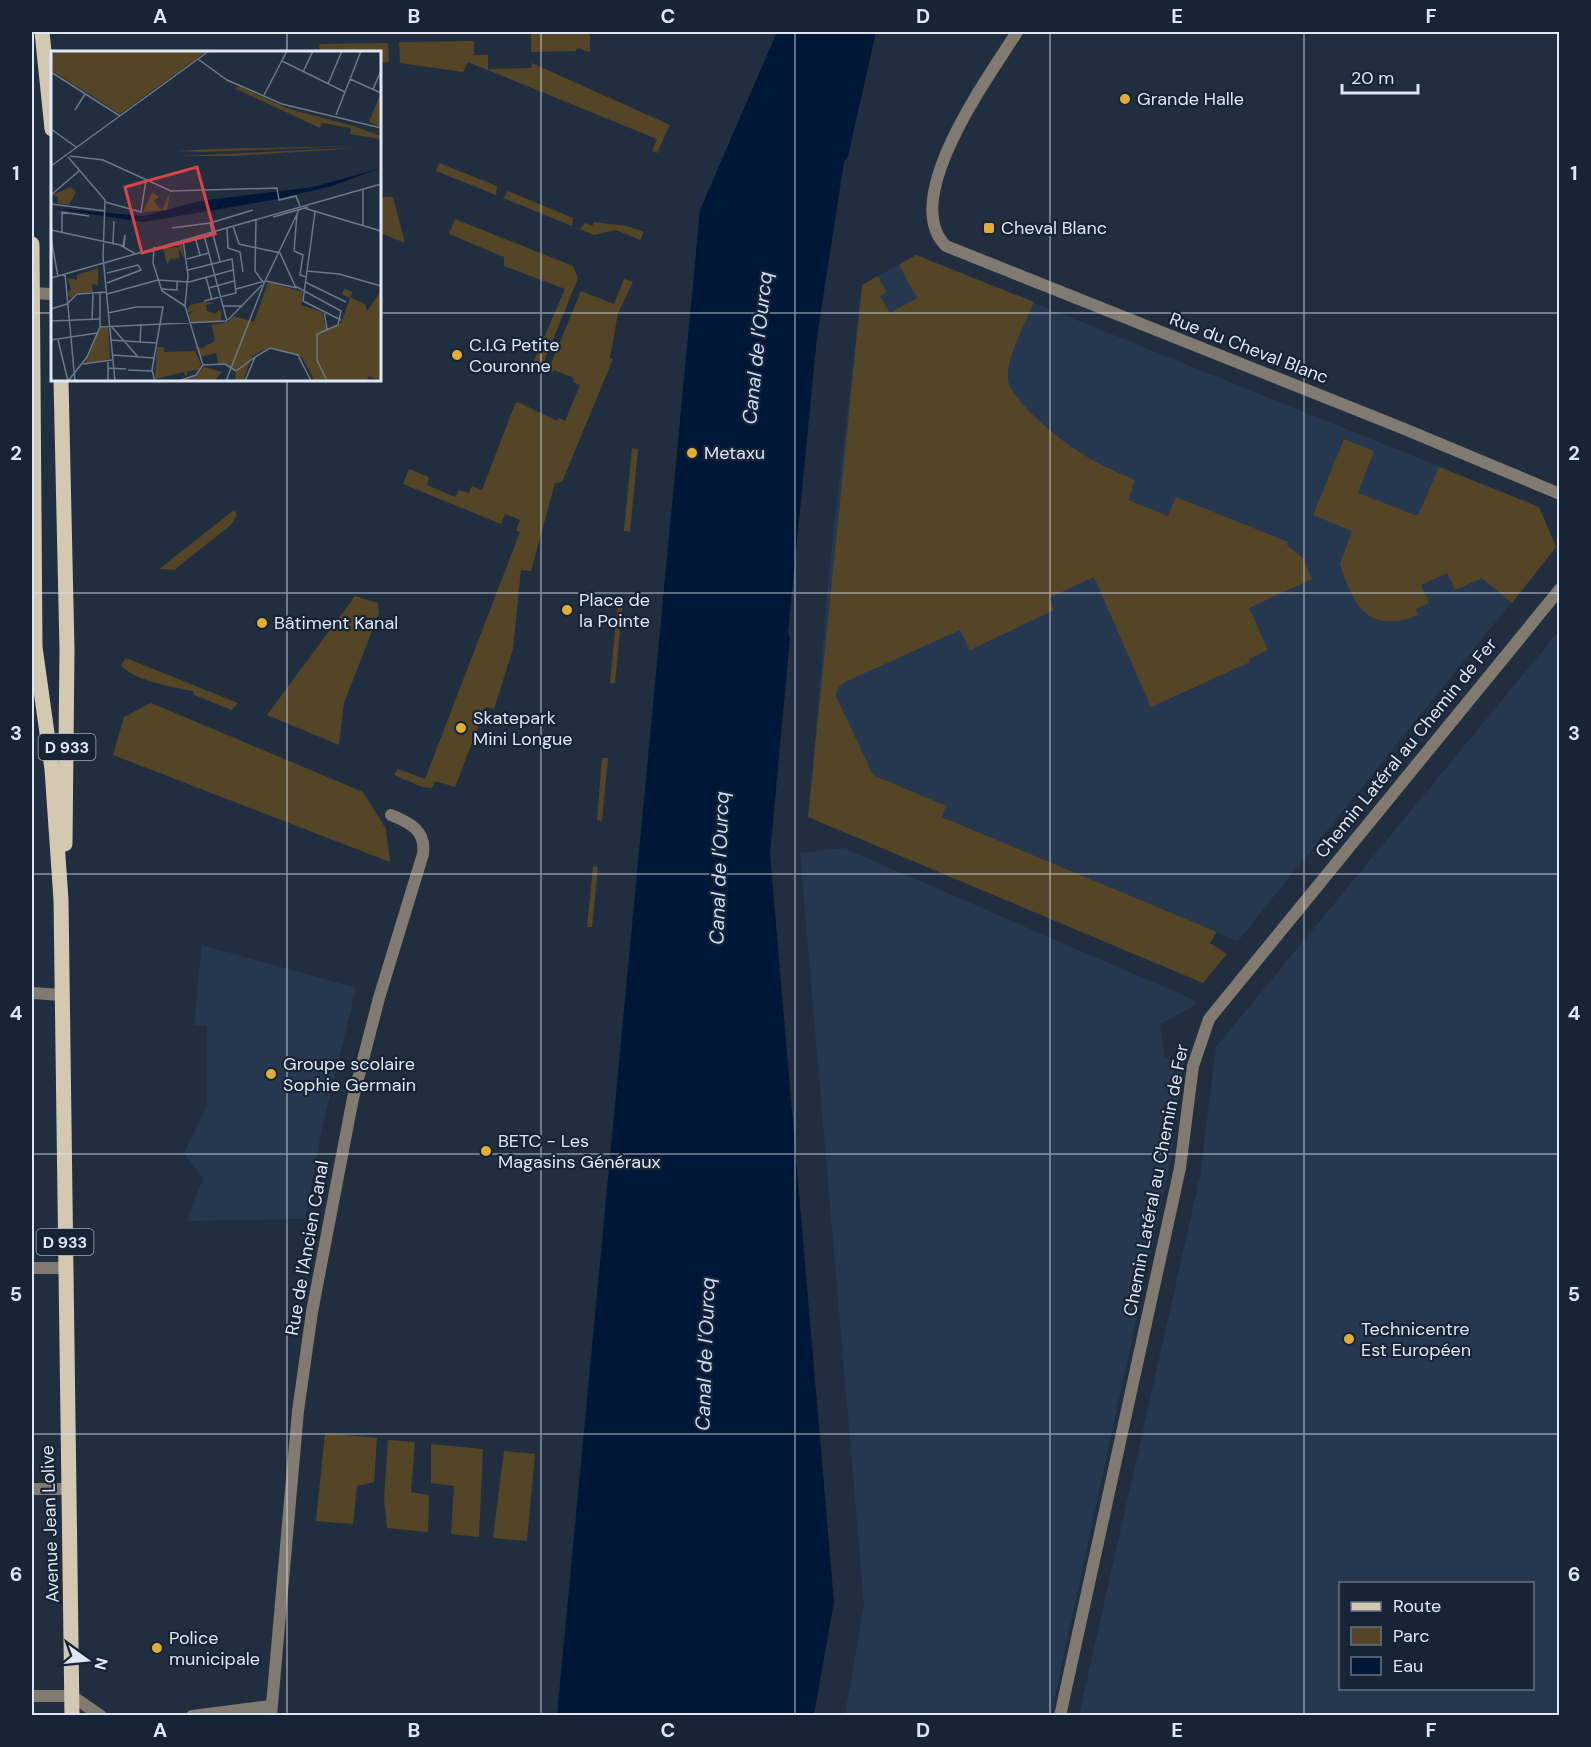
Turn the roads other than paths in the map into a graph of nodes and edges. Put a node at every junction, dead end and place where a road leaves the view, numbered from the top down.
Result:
1 (42, 32) edge
2 (1017, 32) edge
3 (51, 119) edge
4 (32, 244) edge
5 (32, 293) edge
6 (51, 294) edge
7 (61, 381) edge
8 (1560, 494) edge
9 (1560, 589) edge
10 (391, 815) dead end
11 (61, 900) junction
12 (32, 993) edge
13 (62, 995) junction
14 (32, 1268) edge
15 (66, 1268) junction
16 (32, 1489) edge
17 (67, 1489) junction
18 (32, 1696) edge
19 (72, 1696) junction
20 (271, 1711) edge
21 (72, 1716) edge
22 (100, 1716) edge
23 (192, 1716) edge
24 (1060, 1716) edge

1 - 3 main road
2 - 8 street, Rue du Cheval Blanc
4 - 5 main road, Avenue Jean Lolive / D 933
5 - 6 street
5 - 11 main road, Avenue Jean Lolive / D 933
7 - 11 main road, Avenue Jean Lolive / D 933
9 - 24 street, Chemin Latéral au Chemin de Fer
10 - 20 street, Rue de l'Ancien Canal
11 - 13 main road, Avenue Jean Lolive / D 933
12 - 13 street
13 - 15 main road, Avenue Jean Lolive / D 933
14 - 15 street
15 - 17 main road, Avenue Jean Lolive / D 933
16 - 17 street
17 - 19 main road, Avenue Jean Lolive / D 933
18 - 19 street
19 - 21 main road, Avenue Jean Lolive / D 933
19 - 22 street
20 - 23 street

